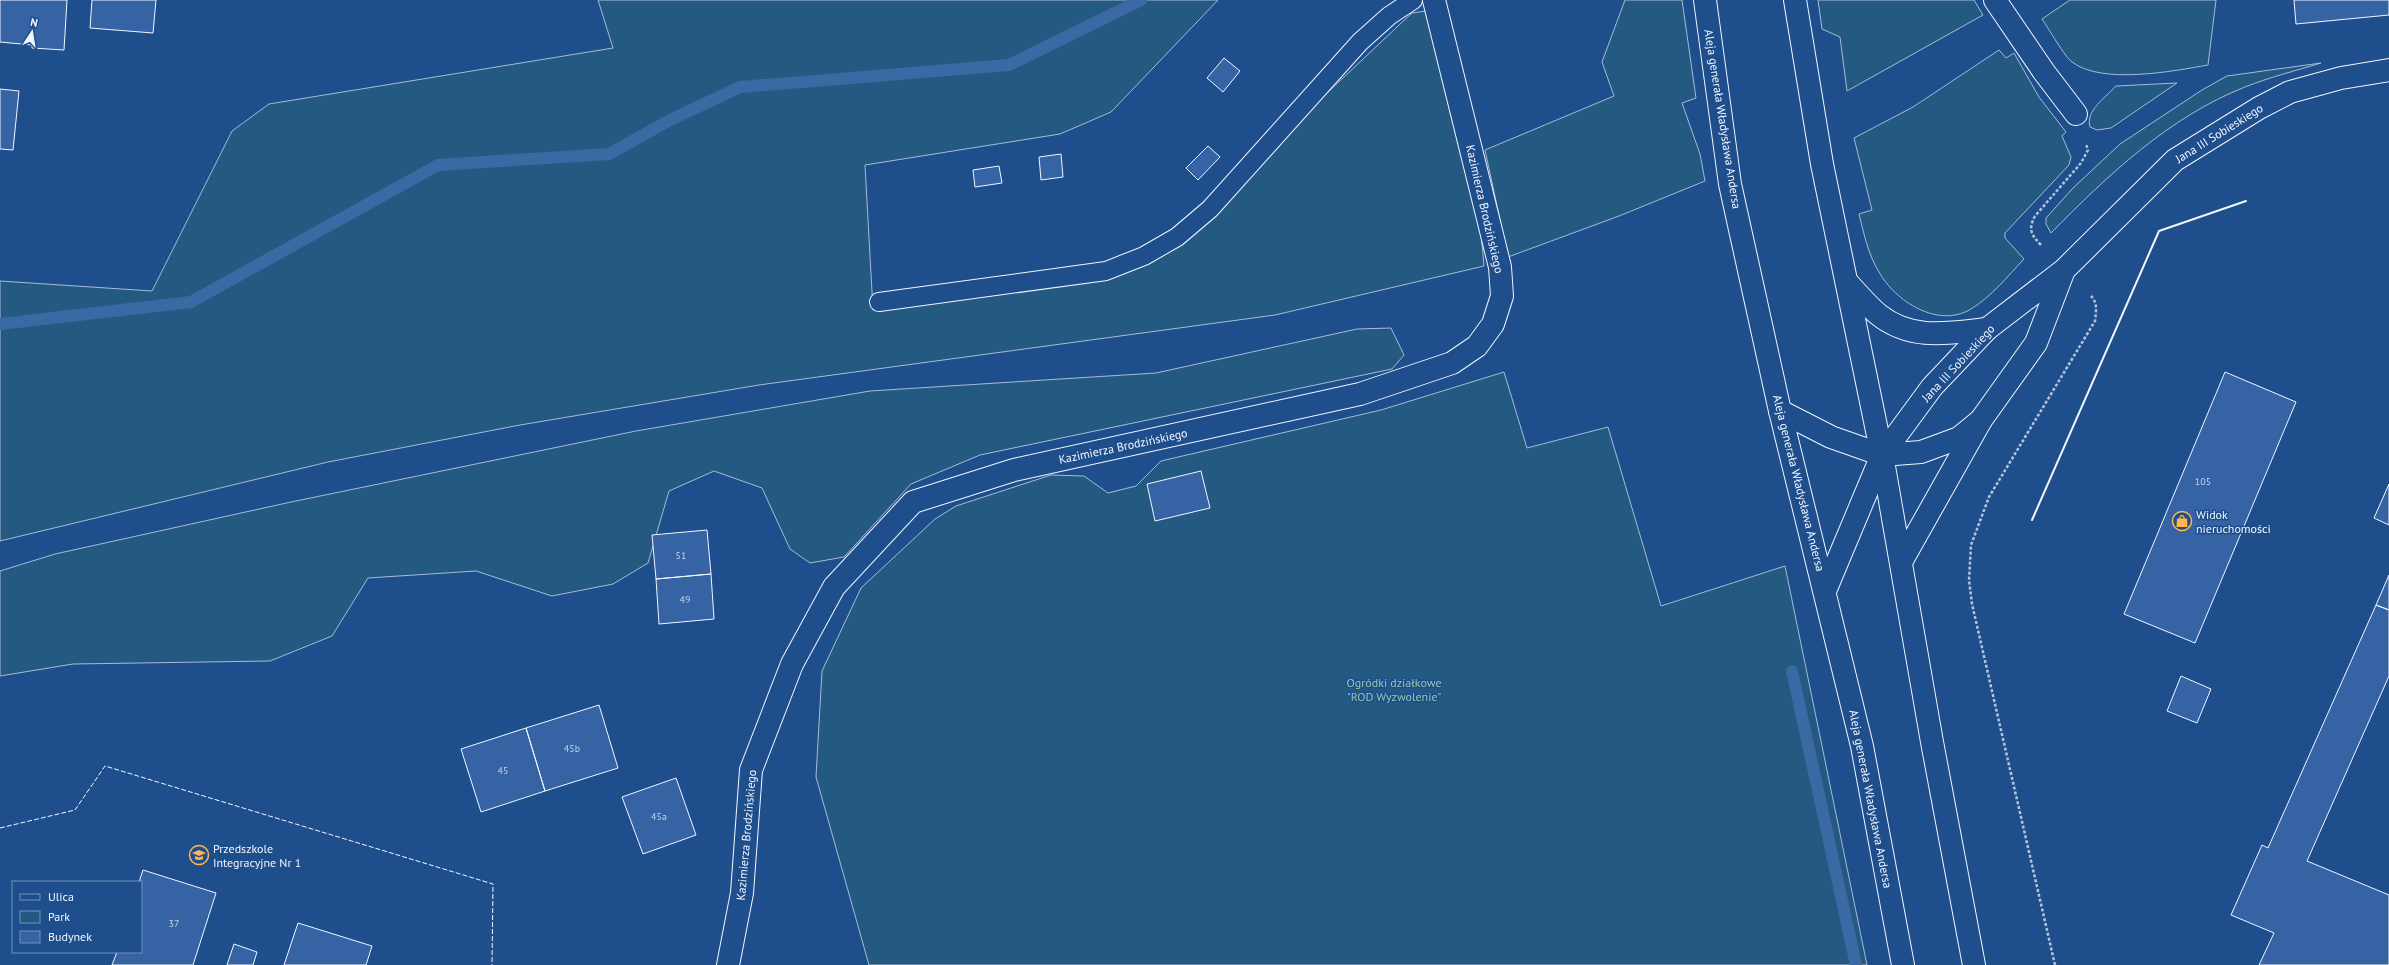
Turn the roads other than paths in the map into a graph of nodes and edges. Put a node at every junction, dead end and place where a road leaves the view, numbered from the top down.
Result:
1 (1413, 0) edge
2 (1434, 0) edge
3 (1705, 0) edge
4 (1794, 0) edge
5 (1995, 0) edge
6 (2389, 70) edge
7 (2076, 114) road end
8 (2064, 270) junction
9 (1847, 282) junction
10 (879, 302) dead end
11 (1987, 329) junction
12 (1780, 411) junction
13 (1981, 420) junction
14 (1882, 455) junction
15 (1901, 562) junction
16 (1825, 591) junction
17 (728, 965) edge
18 (1903, 965) edge
19 (1974, 965) edge

1 - 10 lane
2 - 17 street, Kazimierza Brodzińskiego
3 - 12 street, Aleja generała Władysława Andersa
4 - 9 street
5 - 7 street
6 - 8 street, Jana III Sobieskiego
8 - 11 street, Jana III Sobieskiego
8 - 13 street, Jana III Sobieskiego
9 - 11 street
9 - 14 street
11 - 14 street, Jana III Sobieskiego
12 - 14 street, Jana III Sobieskiego
12 - 16 street, Aleja generała Władysława Andersa
13 - 14 street, Jana III Sobieskiego
13 - 15 street
14 - 15 street
14 - 16 street, Jana III Sobieskiego
15 - 19 street
16 - 18 street, Aleja generała Władysława Andersa

